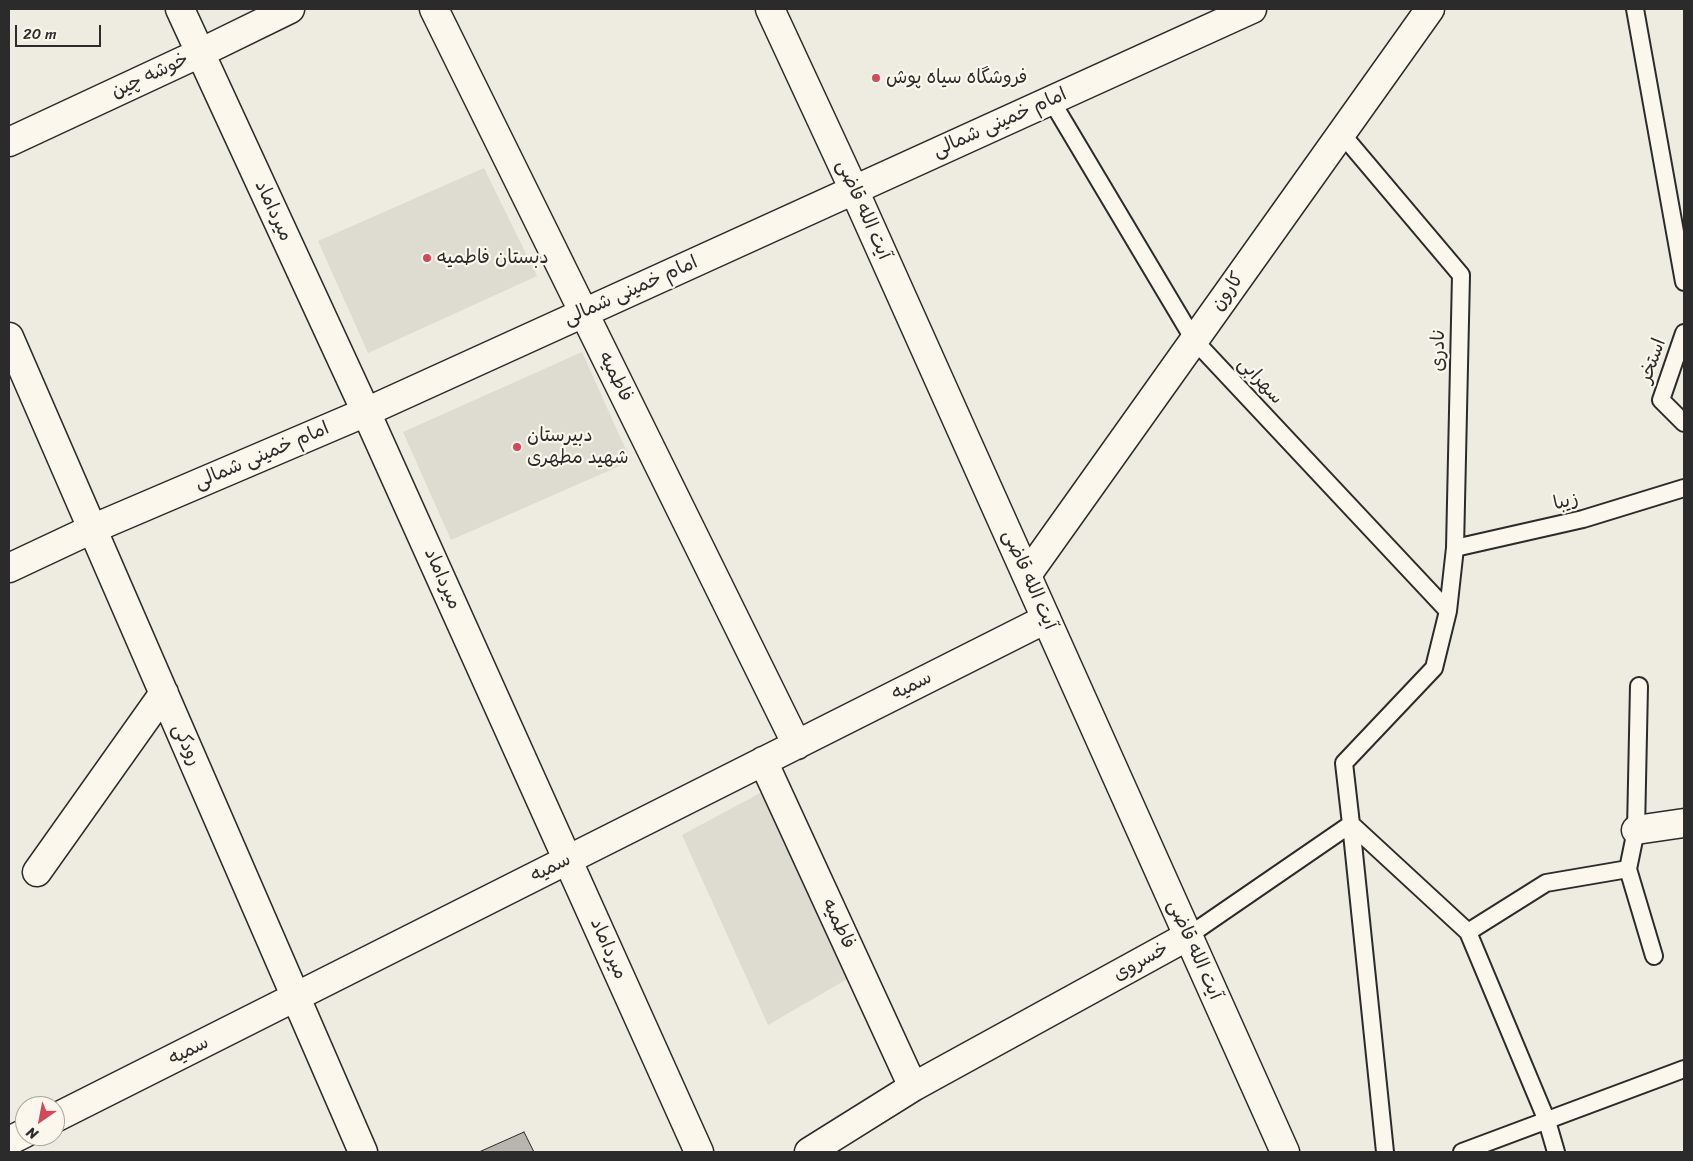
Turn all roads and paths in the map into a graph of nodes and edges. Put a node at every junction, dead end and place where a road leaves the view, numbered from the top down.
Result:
1 (180, 9) edge
2 (290, 9) edge
3 (434, 9) edge
4 (770, 9) edge
5 (1252, 9) edge
6 (1430, 9) edge
7 (1635, 9) edge
8 (200, 53) junction
9 (1051, 100) junction
10 (1341, 133) junction
11 (9, 142) edge
12 (854, 190) junction
13 (1684, 282) edge
14 (583, 313) junction
15 (1684, 333) edge
16 (9, 337) edge
17 (1194, 340) junction
18 (366, 412) junction
19 (1684, 423) edge
20 (1684, 488) edge
21 (92, 529) junction
22 (1455, 548) junction
23 (9, 568) edge
24 (1027, 574) junction
25 (1448, 611) junction
26 (1046, 619) junction
27 (1639, 686) dead end
28 (164, 694) junction
29 (797, 745) junction
30 (763, 762) junction
31 (1684, 823) edge
32 (1351, 824) junction
33 (1636, 830) junction
34 (568, 860) junction
35 (1628, 868) junction
36 (37, 872) dead end
37 (1468, 932) junction
38 (1188, 936) junction
39 (1654, 956) dead end
40 (296, 998) junction
41 (1684, 1069) edge
42 (913, 1087) junction
43 (65, 1113) edge
44 (1547, 1121) junction
45 (364, 1152) edge
46 (699, 1152) edge
47 (809, 1152) edge
48 (1285, 1152) edge
49 (1385, 1152) edge
50 (1462, 1152) edge
51 (1556, 1152) edge

1 - 8 street, میرداماد
2 - 8 street, خوشه چین
3 - 14 street, فاطمیه
4 - 12 street, آیت الله قاضی
5 - 9 street, امام خمینی شمالی
6 - 10 street, کارون
7 - 13 lane
8 - 11 street, خوشه چین
8 - 18 street, میرداماد
9 - 12 street, امام خمینی شمالی
9 - 17 lane, سهرابی
10 - 17 street, کارون
10 - 22 lane, نادری
12 - 14 street, امام خمینی شمالی
12 - 24 street, آیت الله قاضی
14 - 18 street, امام خمینی شمالی
14 - 29 street, فاطمیه
15 - 19 lane, استخر
16 - 21 street, رودکی
17 - 24 street, کارون
17 - 25 lane, سهرابی
18 - 21 street, امام خمینی شمالی
18 - 34 street, میرداماد
20 - 22 lane, زیبا
21 - 23 street, امام خمینی شمالی
21 - 28 street, رودکی
22 - 25 lane, نادری
24 - 26 street, آیت الله قاضی
25 - 32 lane
26 - 29 street, سمیه
26 - 38 street, آیت الله قاضی
27 - 33 lane
28 - 36 street
28 - 40 street, رودکی
29 - 30 street, سمیه
30 - 34 street, سمیه
30 - 42 street, فاطمیه
31 - 33 street
32 - 37 lane
32 - 38 lane, خسروی
32 - 49 lane
33 - 35 lane
34 - 40 street, سمیه
34 - 46 street, میرداماد
35 - 37 lane
35 - 39 lane
37 - 44 lane
38 - 42 street, خسروی
38 - 48 street, آیت الله قاضی
40 - 43 street, سمیه
40 - 45 street, رودکی
41 - 44 lane
42 - 47 street, خسروی
44 - 50 lane
44 - 51 lane

